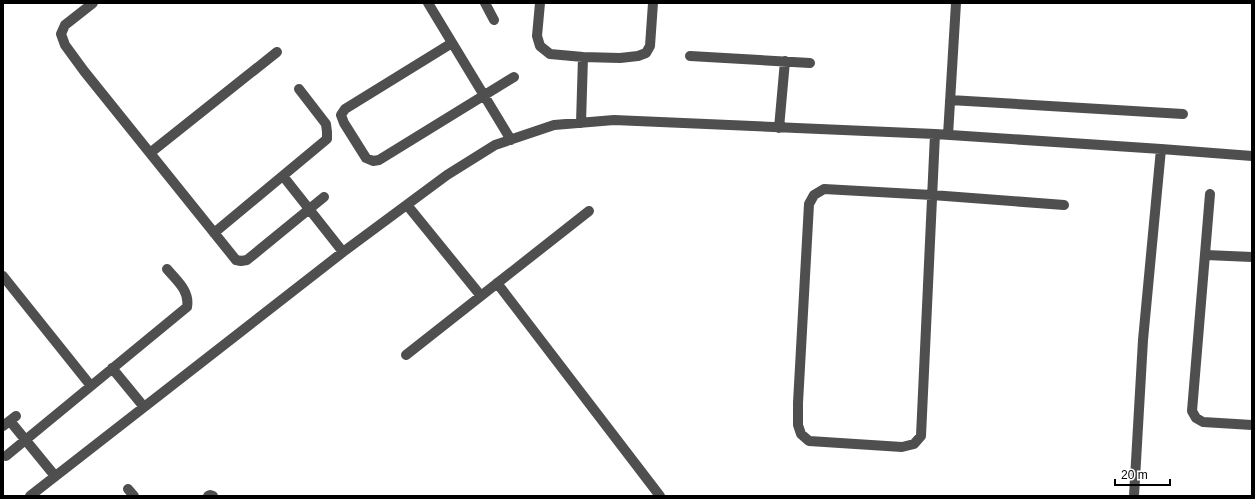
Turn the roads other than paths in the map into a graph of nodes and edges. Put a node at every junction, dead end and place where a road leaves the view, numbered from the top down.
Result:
1 (93, 3) edge
2 (485, 3) edge
3 (540, 3) edge
4 (653, 3) edge
5 (956, 3) edge
6 (430, 4) edge
7 (494, 20) dead end
8 (452, 43) junction
9 (277, 52) dead end
10 (690, 56) dead end
11 (583, 58) junction
12 (784, 61) junction
13 (810, 63) dead end
14 (514, 77) dead end
15 (299, 89) dead end
16 (484, 96) junction
17 (950, 100) junction
18 (1183, 114) dead end
19 (581, 122) junction
20 (779, 128) junction
21 (935, 134) junction
22 (948, 135) junction
23 (511, 140) junction
24 (1161, 149) junction
25 (150, 153) junction
26 (1252, 156) edge
27 (283, 176) junction
28 (1210, 194) dead end
29 (932, 195) junction
30 (324, 197) dead end
31 (407, 205) junction
32 (1064, 205) dead end
33 (309, 209) junction
34 (589, 211) dead end
35 (214, 233) junction
36 (343, 252) junction
37 (1206, 255) junction
38 (1252, 257) edge
39 (167, 269) dead end
40 (3, 276) edge
41 (497, 283) junction
42 (481, 296) junction
43 (406, 355) dead end
44 (112, 368) junction
45 (91, 386) junction
46 (144, 407) junction
47 (10, 421) edge
48 (1252, 425) edge
49 (25, 439) junction
50 (6, 456) dead end
51 (55, 476) junction
52 (30, 496) edge
53 (208, 496) edge
54 (213, 496) edge
55 (660, 496) edge
56 (1134, 496) edge

1 - 25 street
2 - 7 street
3 - 11 street
4 - 11 street
5 - 17 street
6 - 8 street
8 - 16 street
8 - 16 street
9 - 25 street
10 - 12 street
11 - 19 street
12 - 13 street
12 - 20 street
14 - 16 street
15 - 27 street
16 - 23 street
17 - 18 street
17 - 22 street
19 - 20 street
19 - 23 street
20 - 21 street
21 - 22 street
21 - 29 street
22 - 24 street
23 - 31 street
24 - 26 street
24 - 56 street
25 - 35 street
27 - 33 street
27 - 35 street
28 - 37 street
29 - 29 street
29 - 32 street
30 - 33 street
31 - 36 street
31 - 42 street
33 - 35 street
33 - 36 street
34 - 41 street
36 - 46 street
37 - 38 street
37 - 48 street
39 - 44 street
40 - 45 street
41 - 42 street
41 - 55 street
42 - 43 street
44 - 45 street
44 - 46 street
45 - 49 street
46 - 51 street
47 - 49 street
49 - 50 street
49 - 51 street
51 - 52 street
53 - 54 street

